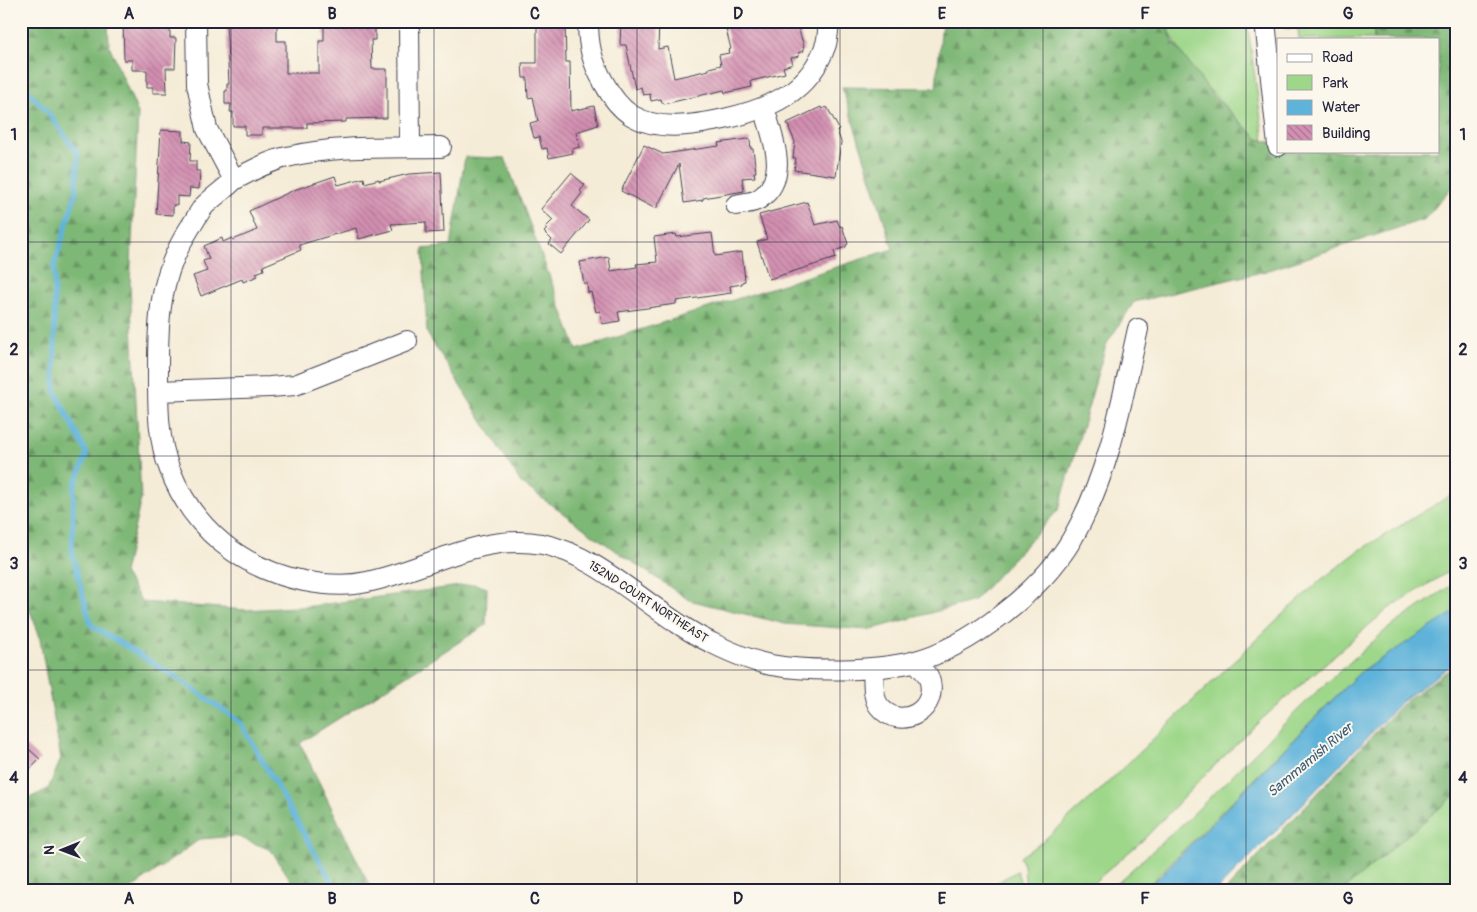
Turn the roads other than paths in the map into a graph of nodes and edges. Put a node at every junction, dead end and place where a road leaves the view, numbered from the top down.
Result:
1 (196, 21) edge
2 (409, 21) edge
3 (588, 21) edge
4 (829, 21) edge
5 (1265, 21) edge
6 (764, 108) junction
7 (1277, 136) edge
8 (410, 147) junction
9 (441, 147) dead end
10 (234, 180) junction
11 (736, 205) dead end
12 (1138, 329) dead end
13 (407, 341) dead end
14 (158, 391) junction
15 (916, 661) junction
16 (873, 668) junction

1 - 10 street
2 - 8 street
3 - 6 street
4 - 6 street
5 - 7 street
6 - 11 street
8 - 9 street, 152ND COURT NORTHEAST
8 - 10 street, 152ND COURT NORTHEAST
10 - 14 street, 152ND COURT NORTHEAST
12 - 15 street, 152ND COURT NORTHEAST
13 - 14 street
14 - 16 street, 152ND COURT NORTHEAST
15 - 16 street, 152ND COURT NORTHEAST
15 - 16 street

